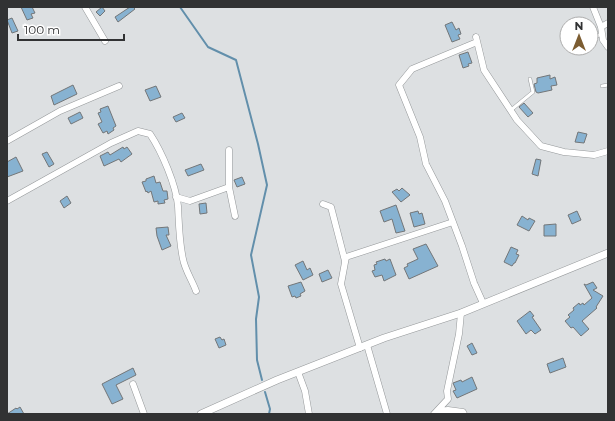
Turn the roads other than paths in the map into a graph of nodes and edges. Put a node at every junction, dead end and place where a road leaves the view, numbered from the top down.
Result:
1 (85, 7) edge
2 (593, 7) edge
3 (608, 23) edge
4 (601, 27) junction
5 (602, 34) junction
6 (599, 35) edge
7 (105, 41) dead end
8 (608, 47) edge
9 (530, 79) dead end
10 (608, 85) edge
11 (119, 86) dead end
12 (602, 86) dead end
13 (511, 110) junction
14 (7, 141) edge
15 (229, 150) dead end
16 (608, 151) edge
17 (229, 187) junction
18 (176, 197) junction
19 (7, 200) edge
20 (323, 204) dead end
21 (235, 216) dead end
22 (453, 222) junction
23 (608, 253) edge
24 (345, 261) junction
25 (196, 291) dead end
26 (482, 303) junction
27 (461, 313) junction
28 (363, 346) junction
29 (298, 372) junction
30 (133, 384) dead end
31 (436, 413) edge
32 (144, 414) edge
33 (201, 414) edge
34 (309, 414) edge
35 (387, 414) edge
36 (464, 414) edge

1 - 7 street
2 - 4 street
3 - 4 street
4 - 5 street
5 - 6 lane
5 - 8 street
9 - 13 lane
10 - 12 lane
11 - 14 street
13 - 16 street
13 - 22 street
15 - 17 street
17 - 18 street
17 - 21 street
18 - 19 street
18 - 25 street
20 - 24 street
22 - 24 street
22 - 26 street
23 - 26 street
24 - 28 street
26 - 27 street
27 - 28 street
27 - 31 street
28 - 29 street
28 - 35 street
29 - 33 street
29 - 34 street
30 - 32 street
31 - 36 street

